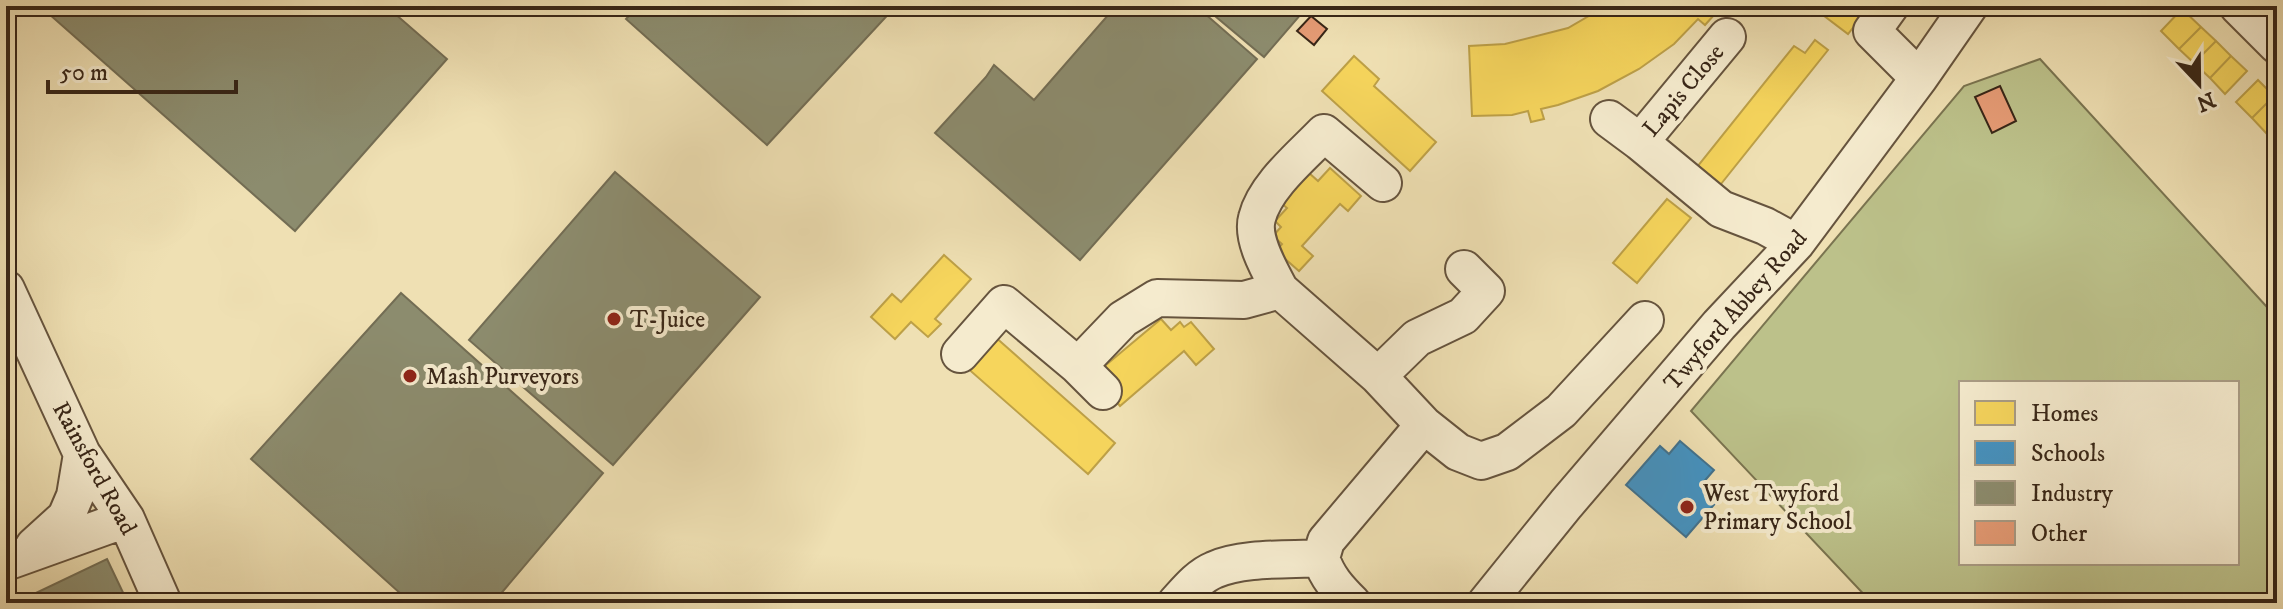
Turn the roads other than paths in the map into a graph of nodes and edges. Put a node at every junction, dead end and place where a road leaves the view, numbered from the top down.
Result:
1 (1890, 6) edge
2 (1969, 6) edge
3 (2238, 6) edge
4 (1727, 37) dead end
5 (2277, 45) edge
6 (1919, 78) junction
7 (1609, 119) dead end
8 (1640, 142) junction
9 (1383, 183) dead end
10 (1796, 243) junction
11 (1464, 269) dead end
12 (6, 289) edge
13 (1280, 290) junction
14 (1645, 320) dead end
15 (960, 354) dead end
16 (1078, 366) junction
17 (1378, 376) junction
18 (1103, 391) dead end
19 (1424, 425) junction
20 (82, 454) junction
21 (126, 519) junction
22 (15, 558) edge
23 (1321, 558) junction
24 (163, 603) edge
25 (1176, 603) edge
26 (1352, 603) edge
27 (1486, 603) edge

1 - 6 street
2 - 6 street, Twyford Abbey Road
3 - 5 street
4 - 8 street, Lapis Close
6 - 10 street, Twyford Abbey Road
7 - 8 street, Lapis Close
8 - 10 street, Lapis Close
9 - 13 street
10 - 27 street, Twyford Abbey Road
11 - 17 street
12 - 20 street, Rainsford Road
13 - 16 street
13 - 17 street
14 - 19 street
15 - 16 street
16 - 18 street
17 - 19 street
19 - 23 street
20 - 21 street, Rainsford Road
20 - 22 street
21 - 22 street
21 - 24 street, Rainsford Road
23 - 25 street
23 - 26 street

